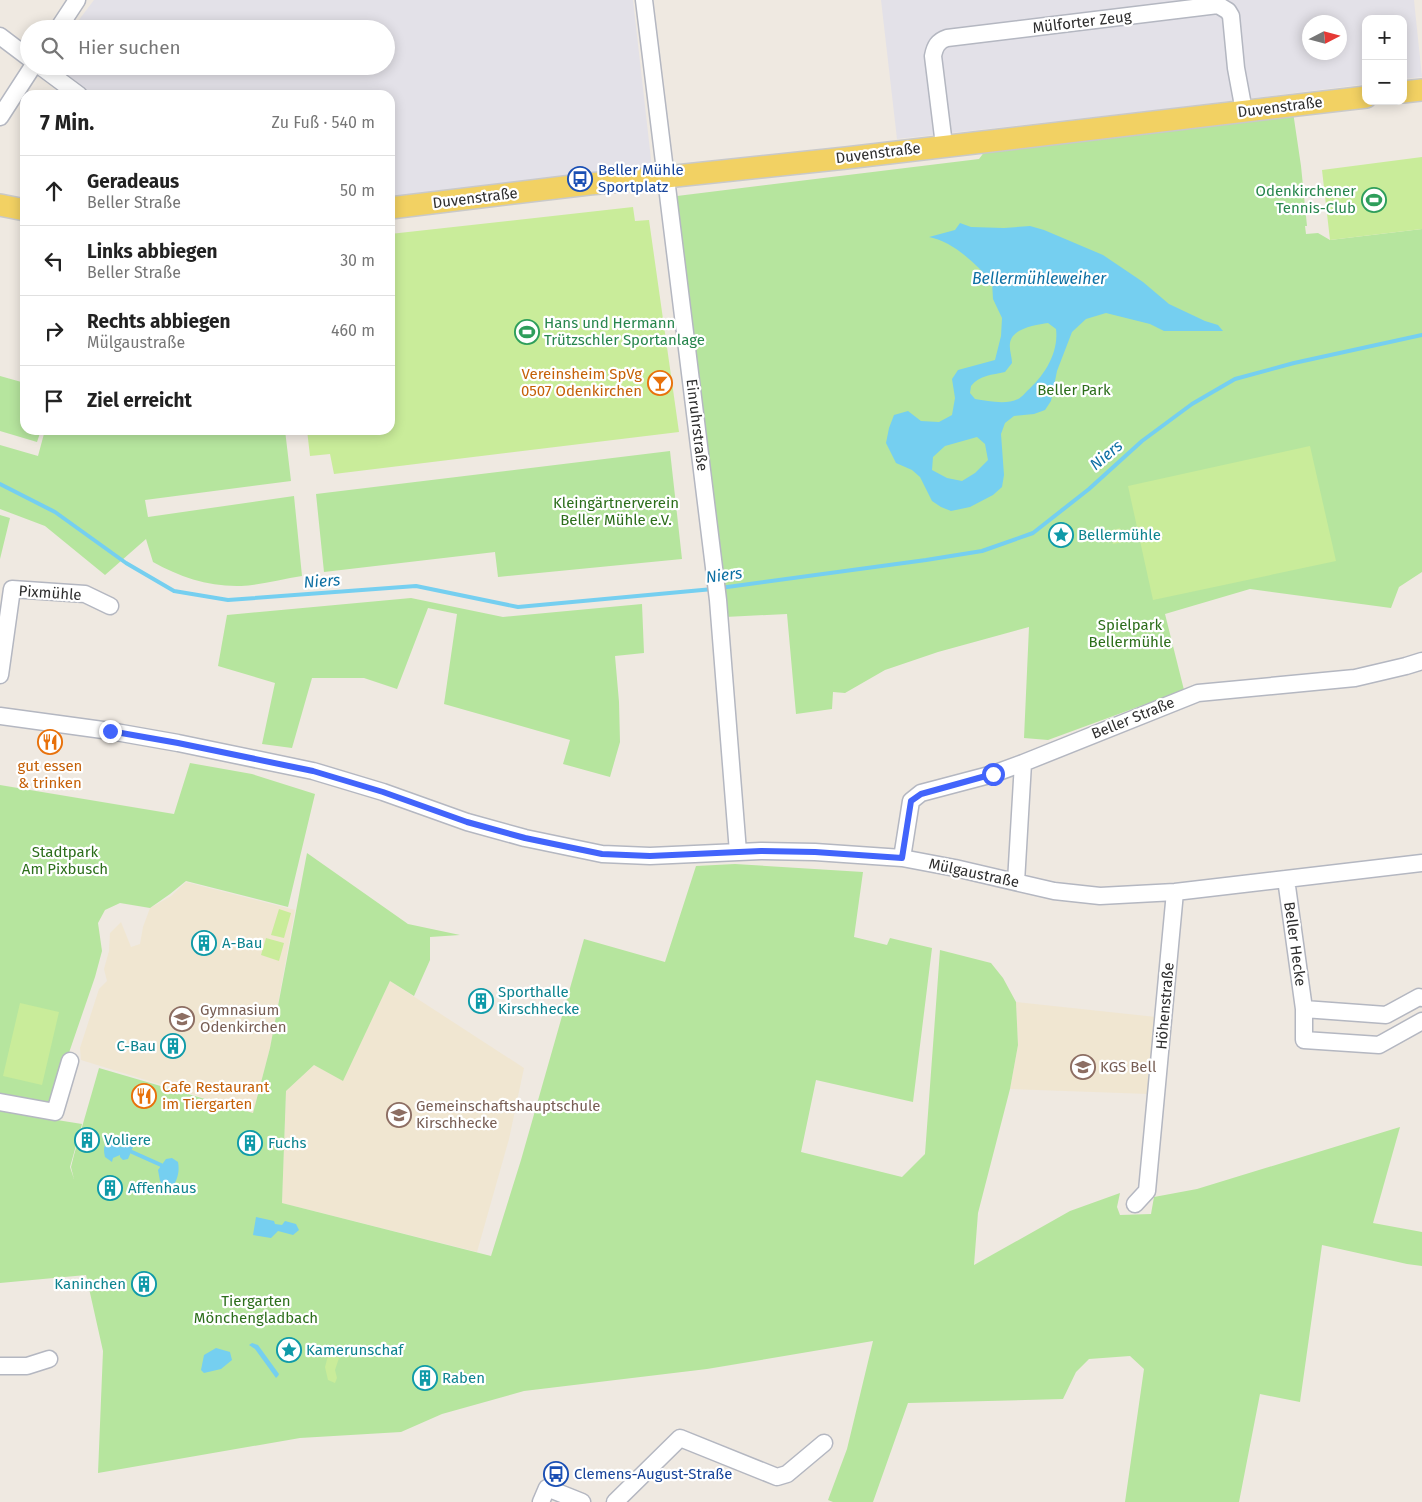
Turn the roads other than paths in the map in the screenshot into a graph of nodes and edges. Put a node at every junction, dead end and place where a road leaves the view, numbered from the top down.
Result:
1 (77, 0) edge
2 (644, 0) edge
3 (64, 20) edge
4 (0, 36) edge
5 (20, 51) edge
6 (27, 75) edge
7 (52, 75) edge
8 (71, 90) edge
9 (1422, 90) edge
10 (1407, 92) edge
11 (1362, 97) edge
12 (1244, 111) junction
13 (0, 117) edge
14 (944, 145) junction
15 (666, 177) junction
16 (0, 204) edge
17 (395, 207) edge
18 (20, 209) edge
19 (110, 606) dead end
20 (1422, 661) edge
21 (0, 675) edge
22 (0, 716) edge
23 (1023, 763) junction
24 (738, 852) junction
25 (902, 858) junction
26 (1422, 863) edge
27 (1286, 879) junction
28 (1016, 882) junction
29 (1176, 892) junction
30 (1422, 998) edge
31 (1304, 1009) junction
32 (1422, 1021) edge
33 (70, 1061) dead end
34 (0, 1102) edge
35 (1135, 1204) dead end
36 (49, 1359) dead end
37 (0, 1366) edge
38 (824, 1443) dead end
39 (544, 1495) edge
40 (577, 1501) edge
41 (615, 1502) edge

1 - 3 street
2 - 15 street, Einruhrstraße
4 - 5 street
6 - 13 street
7 - 8 street
9 - 10 main road
11 - 12 main road, Duvenstraße
12 - 14 main road, Duvenstraße
12 - 14 street, Mülforter Zeug
14 - 15 main road, Duvenstraße
15 - 17 main road, Duvenstraße
15 - 24 street, Einruhrstraße
16 - 18 main road
19 - 21 street, Pixmühle
20 - 23 street, Beller Straße
22 - 24 street, Mülgaustraße
23 - 25 street, Beller Straße
23 - 28 street
24 - 25 street, Mülgaustraße
25 - 28 street, Mülgaustraße
26 - 27 street, Mülgaustraße
27 - 29 street, Mülgaustraße
27 - 31 street, Beller Hecke
28 - 29 street, Mülgaustraße
29 - 35 street, Höhenstraße
30 - 31 street
31 - 32 street, Beller Hecke
33 - 34 street
36 - 37 street
38 - 41 street
39 - 40 street

